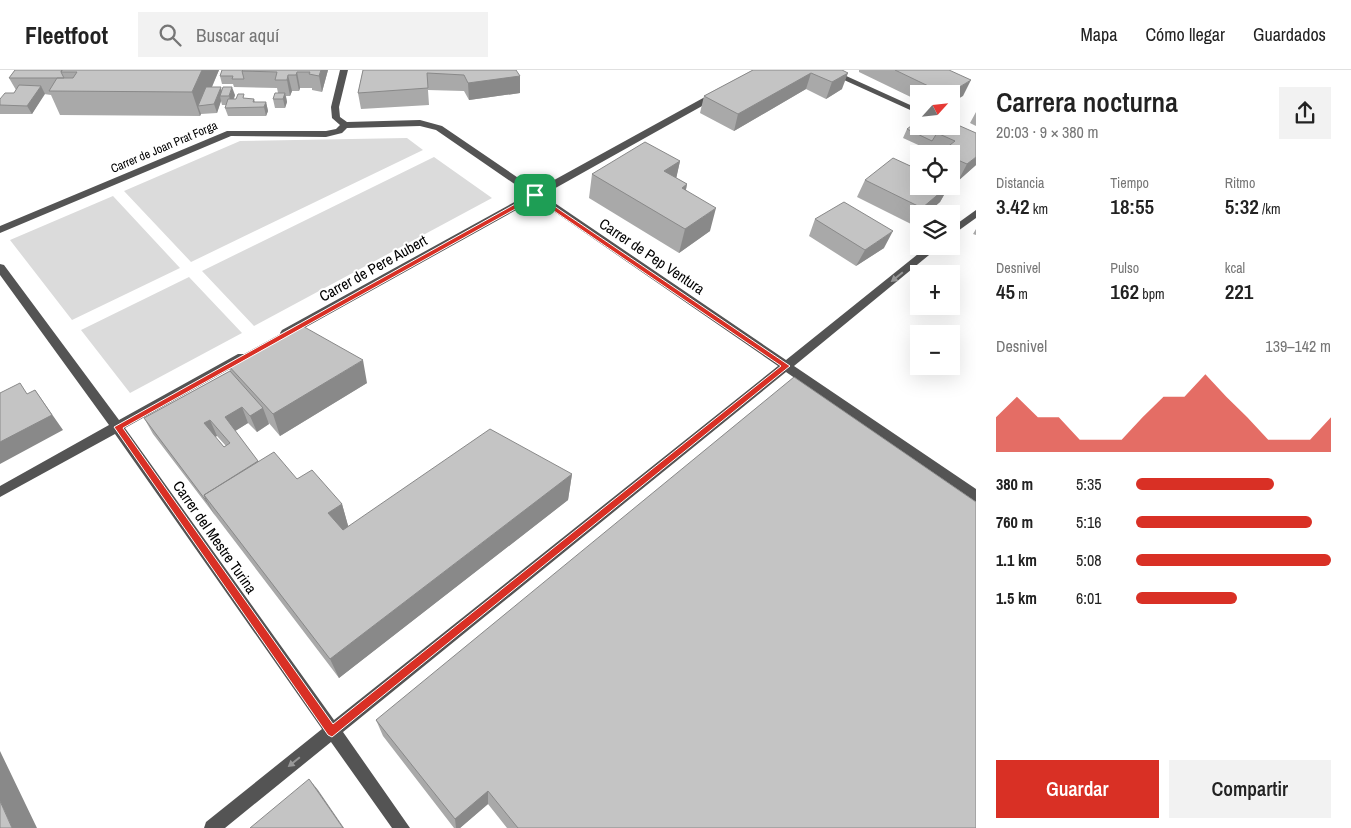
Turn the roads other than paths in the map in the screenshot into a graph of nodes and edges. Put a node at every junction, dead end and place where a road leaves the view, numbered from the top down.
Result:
1 (344, 70) edge
2 (826, 70) edge
3 (726, 89) edge
4 (910, 108) edge
5 (345, 125) junction
6 (535, 195) junction
7 (976, 213) edge
8 (960, 226) edge
9 (0, 230) edge
10 (923, 255) edge
11 (0, 267) edge
12 (274, 340) edge
13 (248, 354) edge
14 (786, 366) junction
15 (118, 427) junction
16 (0, 492) edge
17 (976, 496) edge
18 (332, 731) junction
19 (212, 828) edge
20 (402, 828) edge

1 - 5 street
2 - 4 street
3 - 6 street, Carrer de Pere Aubert
5 - 6 street, Carrer de Pep Ventura
5 - 9 street, Carrer de Joan Prat Forga
6 - 12 street, Carrer de Pere Aubert
6 - 14 street, Carrer de Pep Ventura
7 - 8 street
10 -> 14 street
11 - 15 street, Carrer del Mestre Turina
13 - 15 street
14 - 17 street, Carrer de Pep Ventura
14 - 18 street
15 - 16 street
15 - 18 street, Carrer del Mestre Turina
18 -> 19 street
18 - 20 street, Carrer del Mestre Turina

